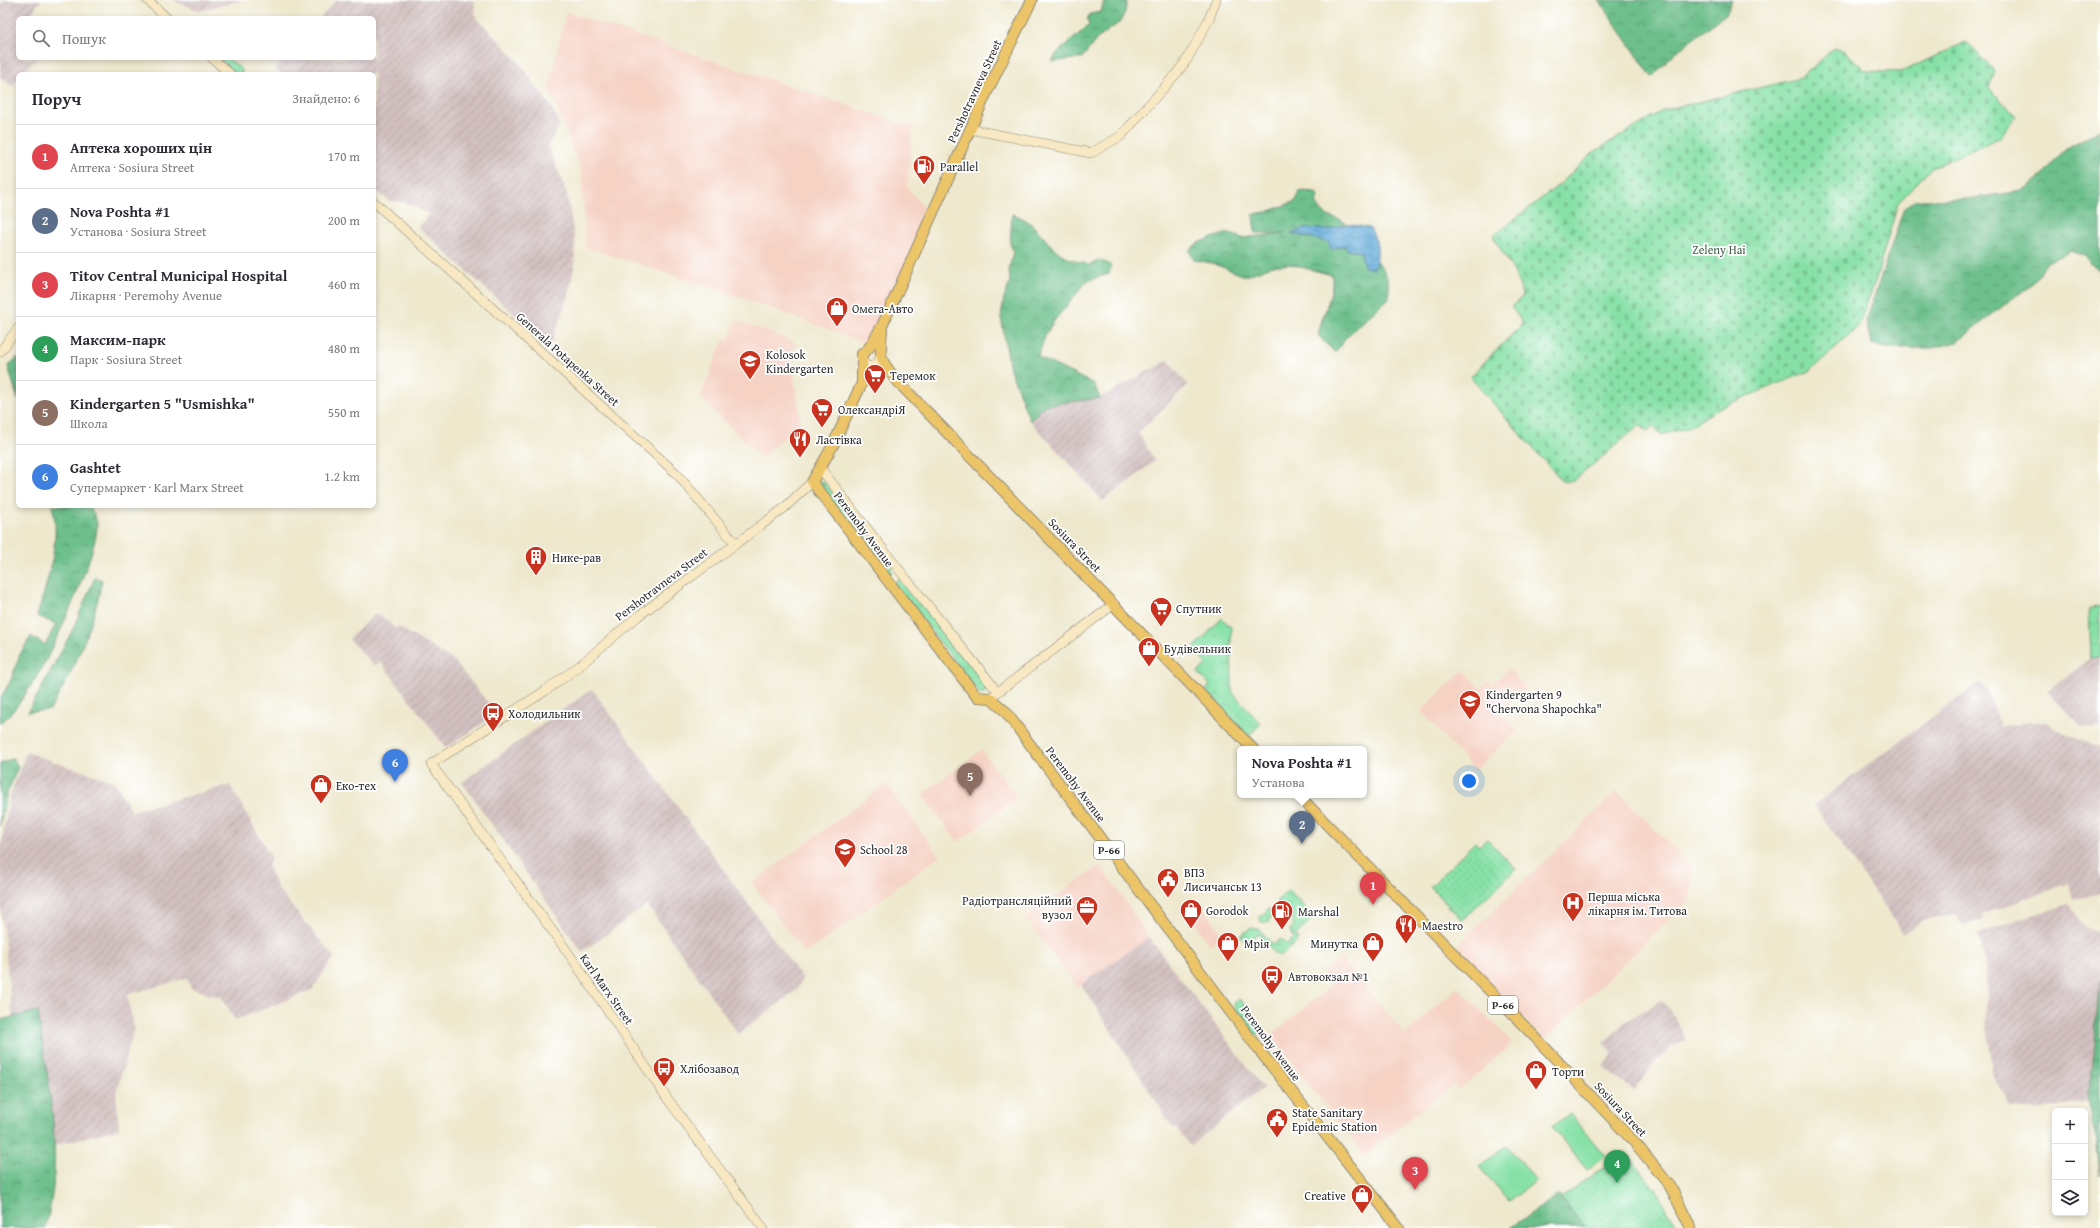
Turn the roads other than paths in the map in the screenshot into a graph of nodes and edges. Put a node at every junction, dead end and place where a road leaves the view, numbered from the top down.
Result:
1 (147, 0) edge
2 (1032, 0) edge
3 (1216, 0) edge
4 (165, 16) edge
5 (214, 60) edge
6 (228, 72) edge
7 (970, 129) junction
8 (376, 204) edge
9 (882, 326) junction
10 (16, 331) edge
11 (869, 348) junction
12 (0, 352) edge
13 (880, 356) junction
14 (862, 358) junction
15 (873, 366) junction
16 (862, 383) junction
17 (821, 469) junction
18 (812, 482) junction
19 (735, 543) junction
20 (1114, 604) junction
21 (993, 686) junction
22 (1007, 687) junction
23 (990, 698) junction
24 (1250, 746) edge
25 (431, 764) joint
26 (1301, 798) edge
27 (763, 1228) edge
28 (1399, 1228) edge
29 (1691, 1228) edge

1 - 4 street
2 - 7 main road, Pershotravneva Street
3 - 7 street
5 - 6 street
7 - 9 main road, Pershotravneva Street
8 - 19 street, Generala Potapenka Street
9 - 11 main road, Pershotravneva Street
9 - 13 main road, Pershotravneva Street
10 - 12 street
11 - 13 street
11 - 14 main road
13 - 15 street
13 - 20 main road, Sosiura Street
14 - 15 street
14 - 16 main road, Pershotravneva Street
15 - 16 street, Pershotravneva Street
16 - 17 main road, Pershotravneva Street
17 - 18 main road, Pershotravneva Street
17 - 21 street, Peremohy Avenue
18 - 19 street, Pershotravneva Street
18 - 23 main road, Peremohy Avenue / Р-66
19 - 25 street, Pershotravneva Street
20 - 22 street
20 - 24 main road, Sosiura Street
21 - 22 street
21 - 23 street
22 - 23 street
23 - 28 main road, Peremohy Avenue / Р-66
25 - 27 street, Karl Marx Street
26 - 29 main road, Sosiura Street / Р-66

